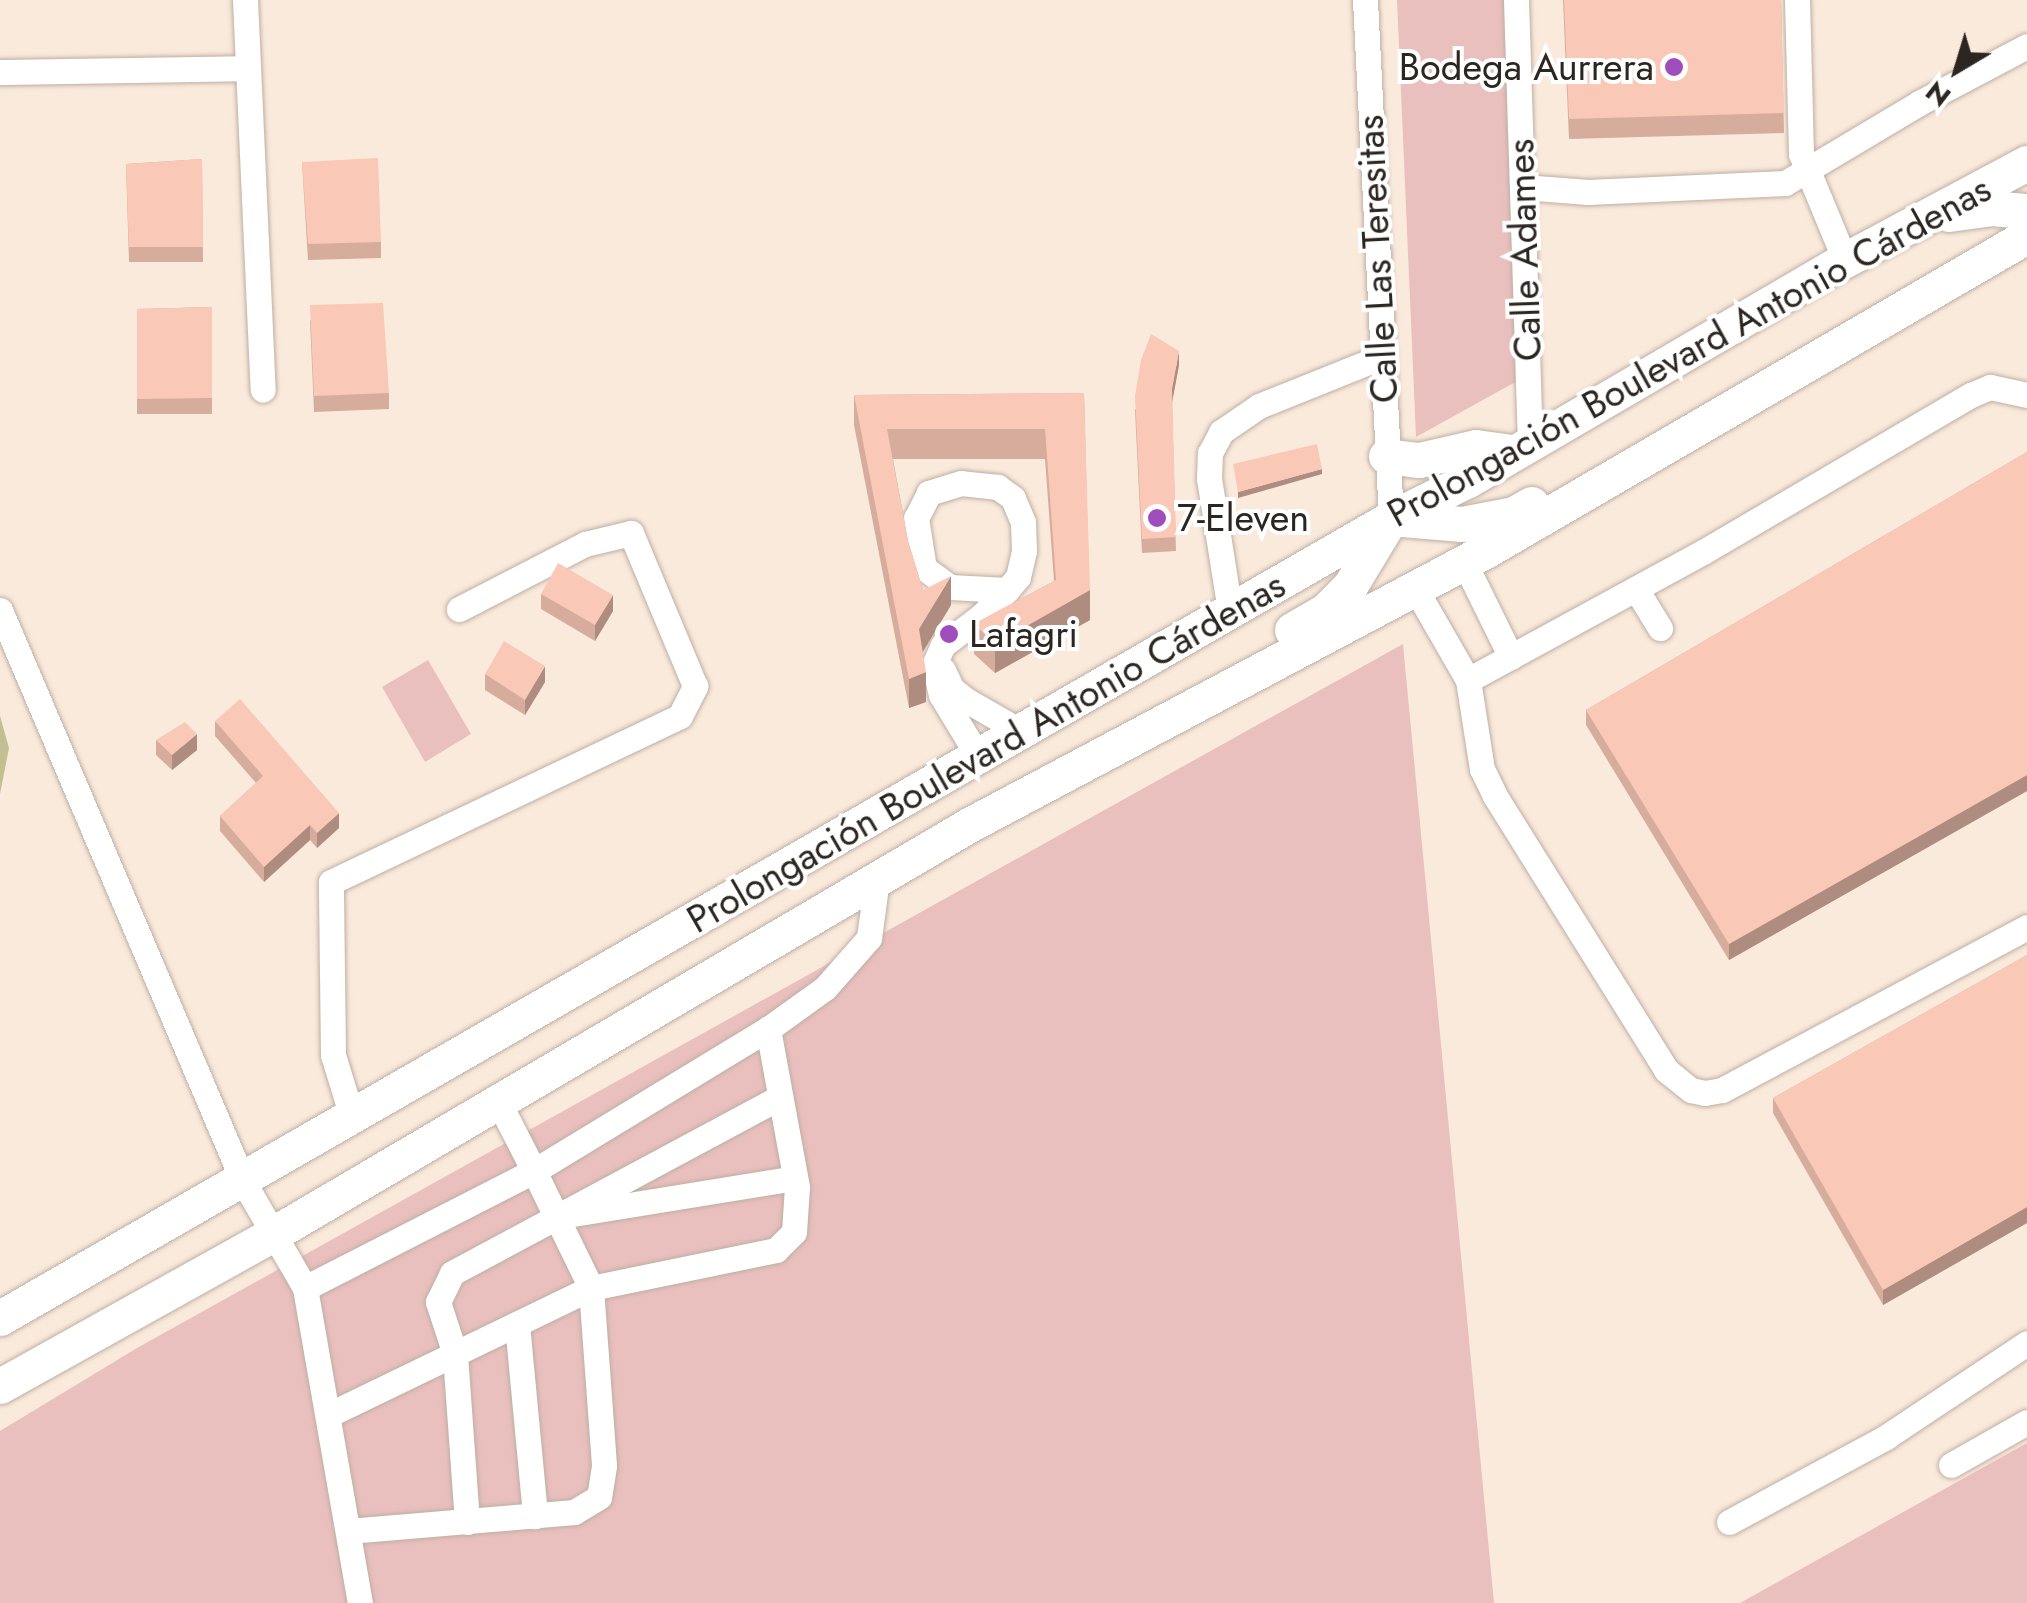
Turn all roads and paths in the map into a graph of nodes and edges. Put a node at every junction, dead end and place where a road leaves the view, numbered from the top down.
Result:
1 (244, 0) edge
2 (1365, 0) edge
3 (1516, 0) edge
4 (1797, 0) edge
5 (2027, 46) edge
6 (246, 68) junction
7 (0, 72) edge
8 (2027, 163) edge
9 (1805, 172) junction
10 (1523, 188) junction
11 (2027, 211) edge
12 (1911, 225) junction
13 (2027, 236) edge
14 (1845, 260) junction
15 (1973, 265) junction
16 (2027, 267) edge
17 (1381, 357) junction
18 (263, 390) dead end
19 (2027, 395) edge
20 (1714, 417) junction
21 (1521, 446) junction
22 (1386, 456) junction
23 (1391, 518) junction
24 (1464, 562) junction
25 (1415, 588) junction
26 (1636, 588) junction
27 (1007, 590) junction
28 (459, 609) dead end
29 (0, 610) edge
30 (1230, 611) junction
31 (1660, 628) dead end
32 (954, 637) junction
33 (1511, 657) junction
34 (1468, 680) junction
35 (1020, 731) junction
36 (978, 756) junction
37 (1088, 763) junction
38 (877, 879) junction
39 (2027, 926) edge
40 (768, 1029) junction
41 (780, 1097) junction
42 (498, 1101) junction
43 (352, 1117) junction
44 (534, 1171) junction
45 (795, 1178) junction
46 (243, 1181) junction
47 (554, 1217) junction
48 (273, 1234) junction
49 (305, 1288) junction
50 (591, 1288) junction
51 (0, 1318) edge
52 (517, 1324) junction
53 (2027, 1343) edge
54 (455, 1354) junction
55 (0, 1386) edge
56 (328, 1416) junction
57 (2027, 1422) edge
58 (1951, 1465) dead end
59 (535, 1516) junction
60 (466, 1522) junction
61 (1729, 1522) dead end
62 (349, 1532) junction
63 (360, 1603) edge

1 - 6 street
2 - 17 street, Calle Las Teresitas
3 - 10 street, Calle Adames
4 - 9 street
5 - 9 street
6 - 7 street
6 - 18 street
8 - 12 highway, Prolongación Boulevard Antonio Cárdenas
9 - 10 street
9 - 14 street
10 - 21 street, Calle Adames
11 - 12 highway
12 - 14 highway, Prolongación Boulevard Antonio Cárdenas
13 - 15 highway, Prolongación Boulevard Antonio Cárdenas
14 - 21 highway, Prolongación Boulevard Antonio Cárdenas
15 - 16 highway
15 - 20 highway, Prolongación Boulevard Antonio Cárdenas
17 - 22 street, Calle Las Teresitas
17 - 30 street
19 - 26 street
20 - 23 highway
20 - 24 highway, Prolongación Boulevard Antonio Cárdenas
21 - 22 highway
21 - 23 highway, Prolongación Boulevard Antonio Cárdenas
22 - 23 street, Calle Las Teresitas
23 - 30 highway, Prolongación Boulevard Antonio Cárdenas
23 - 37 highway
24 - 25 highway, Prolongación Boulevard Antonio Cárdenas
24 - 33 street
25 - 34 street
25 - 37 highway, Prolongación Boulevard Antonio Cárdenas
26 - 31 street
26 - 33 street
27 - 27 street
27 - 32 street
28 - 43 street
29 - 46 street
30 - 35 highway, Prolongación Boulevard Antonio Cárdenas
32 - 35 street
32 - 36 street
33 - 34 street
34 - 39 street
35 - 36 highway, Prolongación Boulevard Antonio Cárdenas
36 - 43 highway, Prolongación Boulevard Antonio Cárdenas
37 - 38 highway, Prolongación Boulevard Antonio Cárdenas
38 - 40 street
38 - 42 highway, Prolongación Boulevard Antonio Cárdenas
40 - 41 street
40 - 44 street
41 - 45 street
41 - 47 street
42 - 44 street
42 - 48 highway, Prolongación Boulevard Antonio Cárdenas
43 - 46 highway, Prolongación Boulevard Antonio Cárdenas
44 - 47 street
44 - 49 street
45 - 47 street
45 - 50 street
46 - 48 street
46 - 51 highway, Prolongación Boulevard Antonio Cárdenas
47 - 50 street
47 - 54 street
48 - 49 street
48 - 55 highway, Prolongación Boulevard Antonio Cárdenas
49 - 56 street
50 - 52 street
50 - 59 street
52 - 54 street
52 - 59 street
53 - 61 street
54 - 56 street
54 - 60 street
56 - 62 street
57 - 58 street
59 - 60 street
60 - 62 street
62 - 63 street

